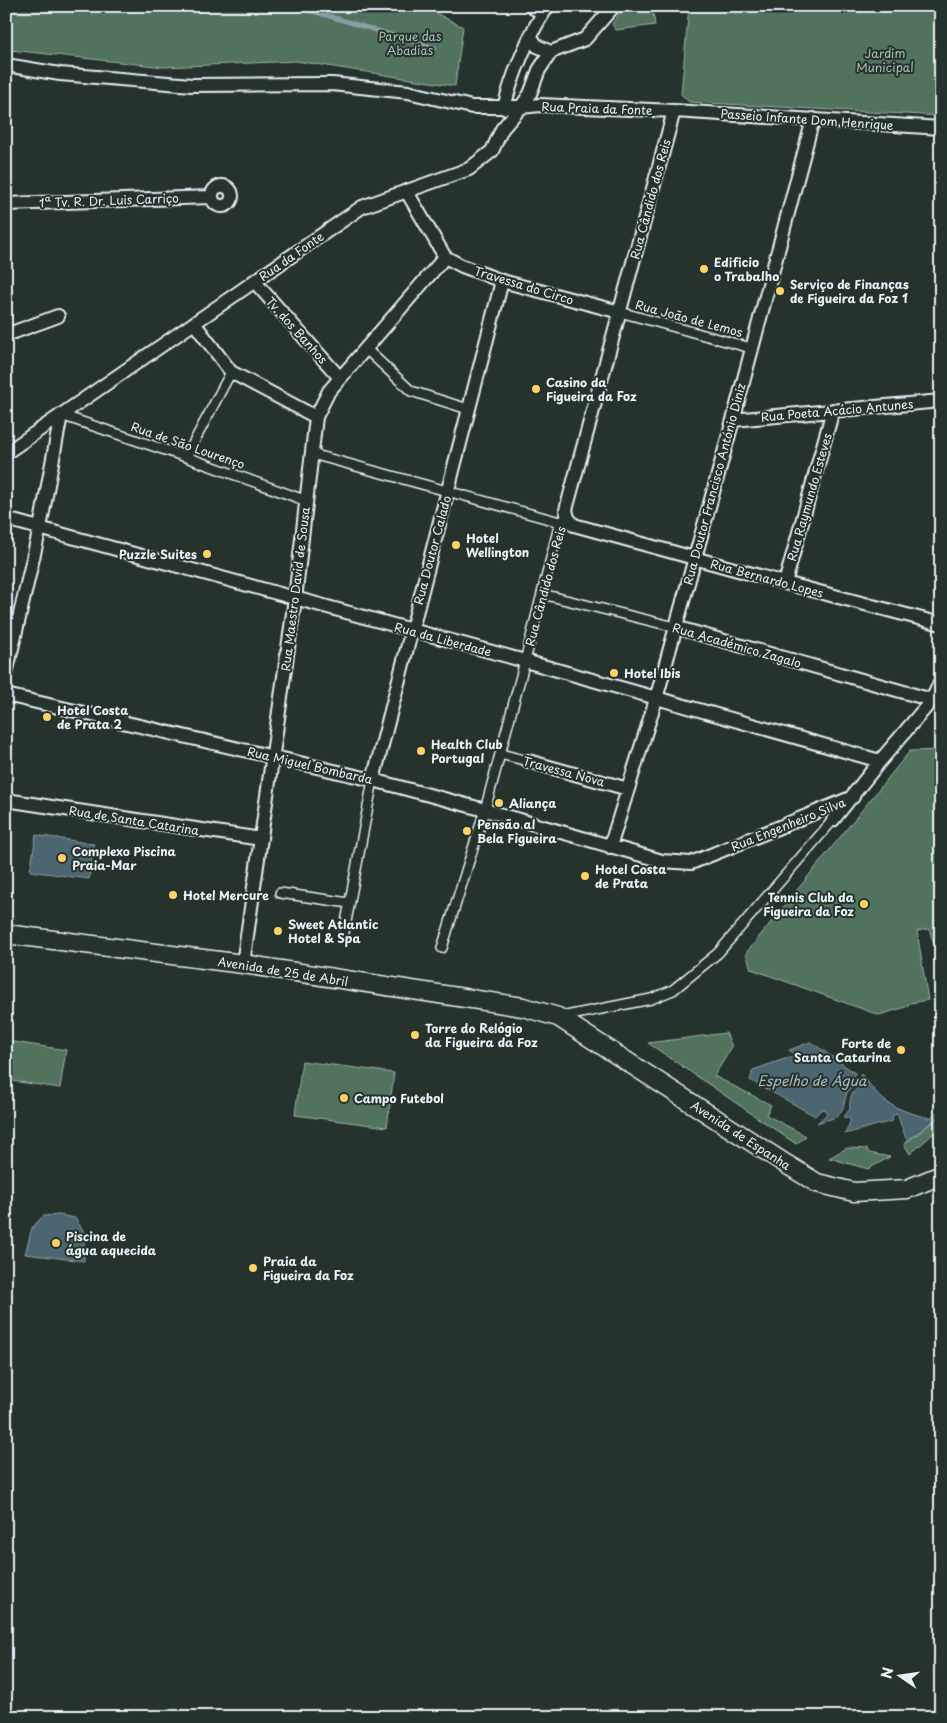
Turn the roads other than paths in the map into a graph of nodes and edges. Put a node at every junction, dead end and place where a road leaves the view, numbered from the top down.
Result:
1 (530, 6) edge
2 (614, 6) edge
3 (546, 10) edge
4 (531, 37) junction
5 (551, 52) junction
6 (6, 65) edge
7 (504, 108) junction
8 (521, 108) junction
9 (674, 111) junction
10 (813, 119) junction
11 (941, 128) edge
12 (406, 192) junction
13 (211, 197) dead end
14 (6, 204) edge
15 (445, 257) junction
16 (502, 281) junction
17 (254, 282) junction
18 (620, 312) junction
19 (58, 316) dead end
20 (194, 322) junction
21 (6, 335) edge
22 (751, 348) junction
23 (366, 349) junction
24 (231, 372) junction
25 (340, 378) junction
26 (941, 401) edge
27 (468, 409) junction
28 (833, 410) junction
29 (61, 415) junction
30 (316, 417) junction
31 (733, 420) junction
32 (6, 453) edge
33 (312, 454) junction
34 (186, 457) junction
35 (447, 492) junction
36 (307, 501) junction
37 (6, 519) edge
38 (564, 520) junction
39 (40, 528) junction
40 (694, 559) junction
41 (785, 583) junction
42 (542, 594) junction
43 (295, 599) junction
44 (941, 624) edge
45 (675, 627) junction
46 (411, 631) junction
47 (526, 661) junction
48 (6, 674) edge
49 (941, 680) edge
50 (6, 695) edge
51 (656, 699) junction
52 (932, 700) junction
53 (500, 754) junction
54 (273, 756) junction
55 (528, 761) joint
56 (880, 761) junction
57 (373, 780) junction
58 (628, 789) junction
59 (853, 797) junction
60 (6, 800) edge
61 (485, 810) junction
62 (833, 820) joint
63 (261, 839) junction
64 (610, 847) junction
65 (280, 893) dead end
66 (350, 903) junction
67 (6, 934) edge
68 (342, 938) dead end
69 (442, 948) dead end
70 (243, 964) junction
71 (558, 1017) junction
72 (941, 1175) edge

1 - 3 street
2 - 5 street
3 - 4 street
4 - 5 street
4 - 7 street
5 - 8 street, Rua da Fonte
6 - 7 street, Rua Praia da Fonte
7 - 8 street, Rua Praia da Fonte
8 - 9 street, Rua Praia da Fonte
8 - 12 street, Rua da Fonte
9 - 10 street, Passeio Infante Dom Henrique
9 - 18 street, Rua Cândido dos Reis
10 - 11 street, Passeio Infante Dom Henrique
10 - 22 street, Rua Doutor Francisco António Diniz
12 - 15 street
12 - 17 street, Rua da Fonte
13 - 14 street, 1ª Tv. R. Dr. Luis Carriço
15 - 16 street, Travessa do Circo
15 - 23 street, Rua Maestro David de Sousa
16 - 18 street, Travessa do Circo
16 - 27 street, Rua Doutor Calado
17 - 20 street, Rua da Fonte
17 - 25 street, Tv. dos Banhos
18 - 22 street, Rua João de Lemos
18 - 38 street, Rua Cândido dos Reis
19 - 21 street
20 - 24 street
20 - 29 street, Rua da Fonte
22 - 31 street, Rua Doutor Francisco António Diniz
23 - 25 street, Rua Maestro David de Sousa
23 - 27 street
24 - 30 street
24 - 34 street
25 - 30 street, Rua Maestro David de Sousa
26 - 28 street, Rua Poeta Acácio Antunes
27 - 35 street, Rua Doutor Calado
28 - 31 street, Rua Poeta Acácio Antunes
28 - 41 street, Rua Raymundo Esteves
29 - 32 street, Rua da Fonte
29 - 34 street, Rua de São Lourenço
29 - 39 street
30 - 33 street, Rua Maestro David de Sousa
31 - 40 street, Rua Doutor Francisco António Diniz
33 - 35 street, Rua Bernardo Lopes
33 - 36 street, Rua Maestro David de Sousa
34 - 36 street, Rua de São Lourenço
35 - 38 street, Rua Bernardo Lopes
35 - 46 street, Rua Doutor Calado
36 - 43 street, Rua Maestro David de Sousa
37 - 39 street, Rua da Liberdade
38 - 40 street, Rua Bernardo Lopes
38 - 42 street, Rua Cândido dos Reis
39 - 43 street, Rua da Liberdade
39 - 48 street
40 - 41 street, Rua Bernardo Lopes
40 - 45 street, Rua Doutor Francisco António Diniz
41 - 44 street, Rua Bernardo Lopes
42 - 45 street, Rua Académico Zagalo
42 - 47 street, Rua Cândido dos Reis
43 - 46 street, Rua da Liberdade
43 - 54 street, Rua Maestro David de Sousa
45 - 51 street, Rua Doutor Francisco António Diniz
45 - 52 street, Rua Académico Zagalo
46 - 47 street, Rua da Liberdade
46 - 57 street, Rua Doutor Calado
47 - 51 street, Rua da Liberdade
47 - 53 street, Rua Cândido dos Reis
49 - 52 street, Rua Engenheiro Silva
50 - 54 street, Rua Miguel Bombarda
51 - 56 street, Rua da Liberdade
51 - 58 street, Rua Doutor Francisco António Diniz
52 - 56 street, Rua Engenheiro Silva
53 - 55 street, Travessa Nova
53 - 61 street, Rua Cândido dos Reis
54 - 57 street, Rua Miguel Bombarda
54 - 63 street, Rua Maestro David de Sousa
55 - 58 street, Travessa Nova
56 - 59 street, Rua Engenheiro Silva
57 - 61 street, Rua Miguel Bombarda
57 - 66 street, Rua Doutor Calado
58 - 64 street, Rua Doutor Francisco António Diniz
59 - 62 street
59 - 64 street, Rua Engenheiro Silva
60 - 63 street, Rua de Santa Catarina
61 - 64 street, Rua Miguel Bombarda
61 - 69 street, Rua Cândido dos Reis
62 - 71 street
63 - 70 street, Rua Maestro David de Sousa
65 - 66 street
66 - 68 street, Rua Doutor Calado
67 - 70 main road, Avenida de 25 de Abril
70 - 71 main road, Avenida de 25 de Abril
71 - 72 main road, Avenida de Espanha

